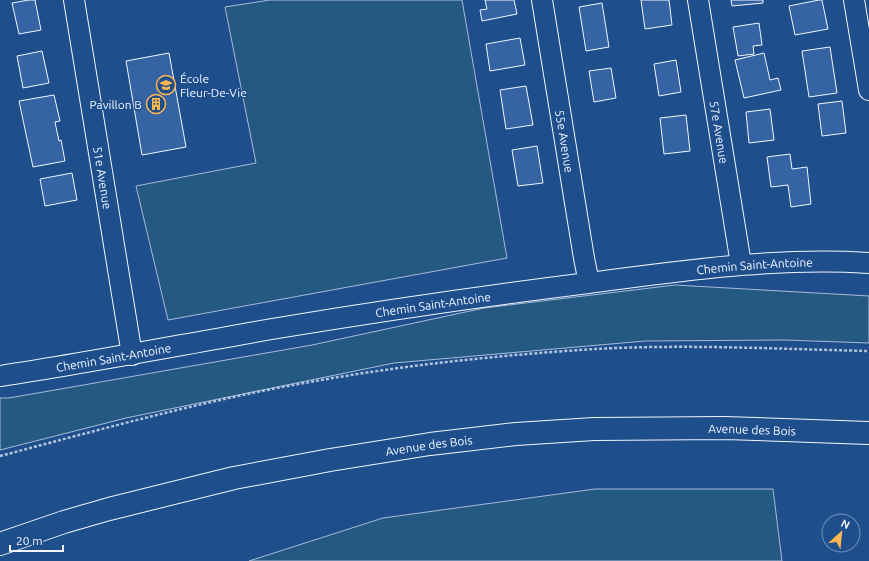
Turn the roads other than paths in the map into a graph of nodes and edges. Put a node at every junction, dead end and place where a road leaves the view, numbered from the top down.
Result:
1 (74, 0) edge
2 (542, 0) edge
3 (698, 0) edge
4 (854, 0) edge
5 (869, 90) edge
6 (869, 263) edge
7 (741, 264) junction
8 (589, 283) junction
9 (132, 355) junction
10 (0, 376) edge
11 (869, 432) edge
12 (0, 544) edge

1 - 9 street, 51e Avenue
2 - 8 street, 55e Avenue
3 - 7 street, 57e Avenue
4 - 5 street
6 - 7 street, Chemin Saint-Antoine
7 - 8 street, Chemin Saint-Antoine
8 - 9 street, Chemin Saint-Antoine
9 - 10 street, Chemin Saint-Antoine
11 - 12 main road, Avenue des Bois

